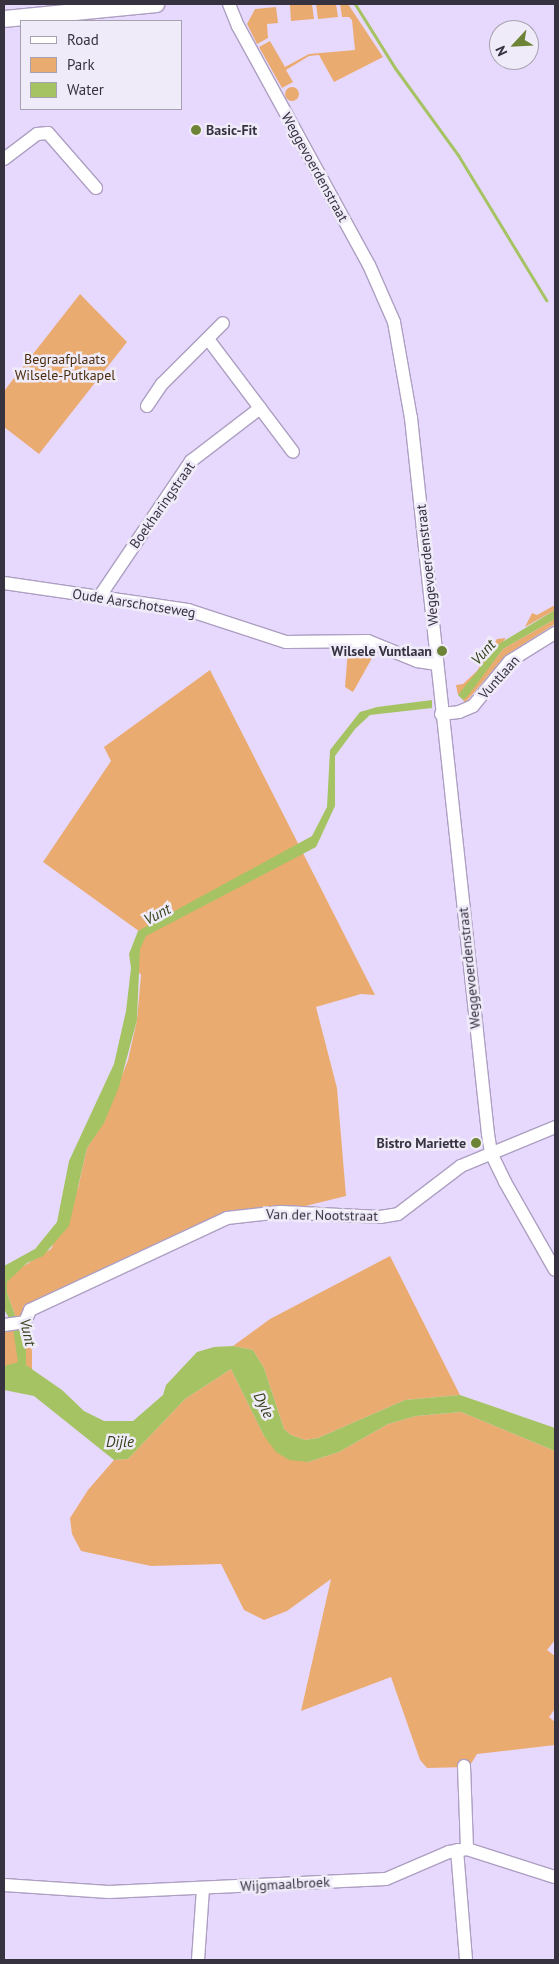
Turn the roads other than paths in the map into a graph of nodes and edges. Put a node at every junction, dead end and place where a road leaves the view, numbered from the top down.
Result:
1 (156, 4) edge
2 (229, 4) edge
3 (4, 19) edge
4 (4, 159) edge
5 (96, 188) dead end
6 (223, 323) dead end
7 (208, 339) junction
8 (148, 406) dead end
9 (260, 408) junction
10 (293, 452) dead end
11 (4, 583) edge
12 (100, 596) junction
13 (555, 633) edge
14 (437, 664) junction
15 (441, 712) junction
16 (555, 1127) edge
17 (491, 1152) junction
18 (555, 1270) edge
19 (4, 1326) edge
20 (464, 1766) dead end
21 (462, 1850) junction
22 (555, 1877) edge
23 (4, 1885) edge
24 (203, 1888) junction
25 (198, 1960) edge
26 (466, 1960) edge

1 - 3 main road
2 - 14 street, Weggevoerdenstraat
4 - 5 street
6 - 7 street
7 - 8 street
7 - 9 street
9 - 10 street
9 - 12 street, Boekharingstraat
11 - 12 street, Oude Aarschotseweg
12 - 14 street, Oude Aarschotseweg
13 - 15 street, Vuntlaan
14 - 15 street, Weggevoerdenstraat
15 - 17 street, Weggevoerdenstraat
16 - 17 street, Van der Nootstraat
17 - 18 street, Weggevoerdenstraat
17 - 19 street, Van der Nootstraat
20 - 21 street
21 - 22 street
21 - 24 street, Wijgmaalbroek
21 - 26 street
23 - 24 street, Wijgmaalbroek
24 - 25 street

